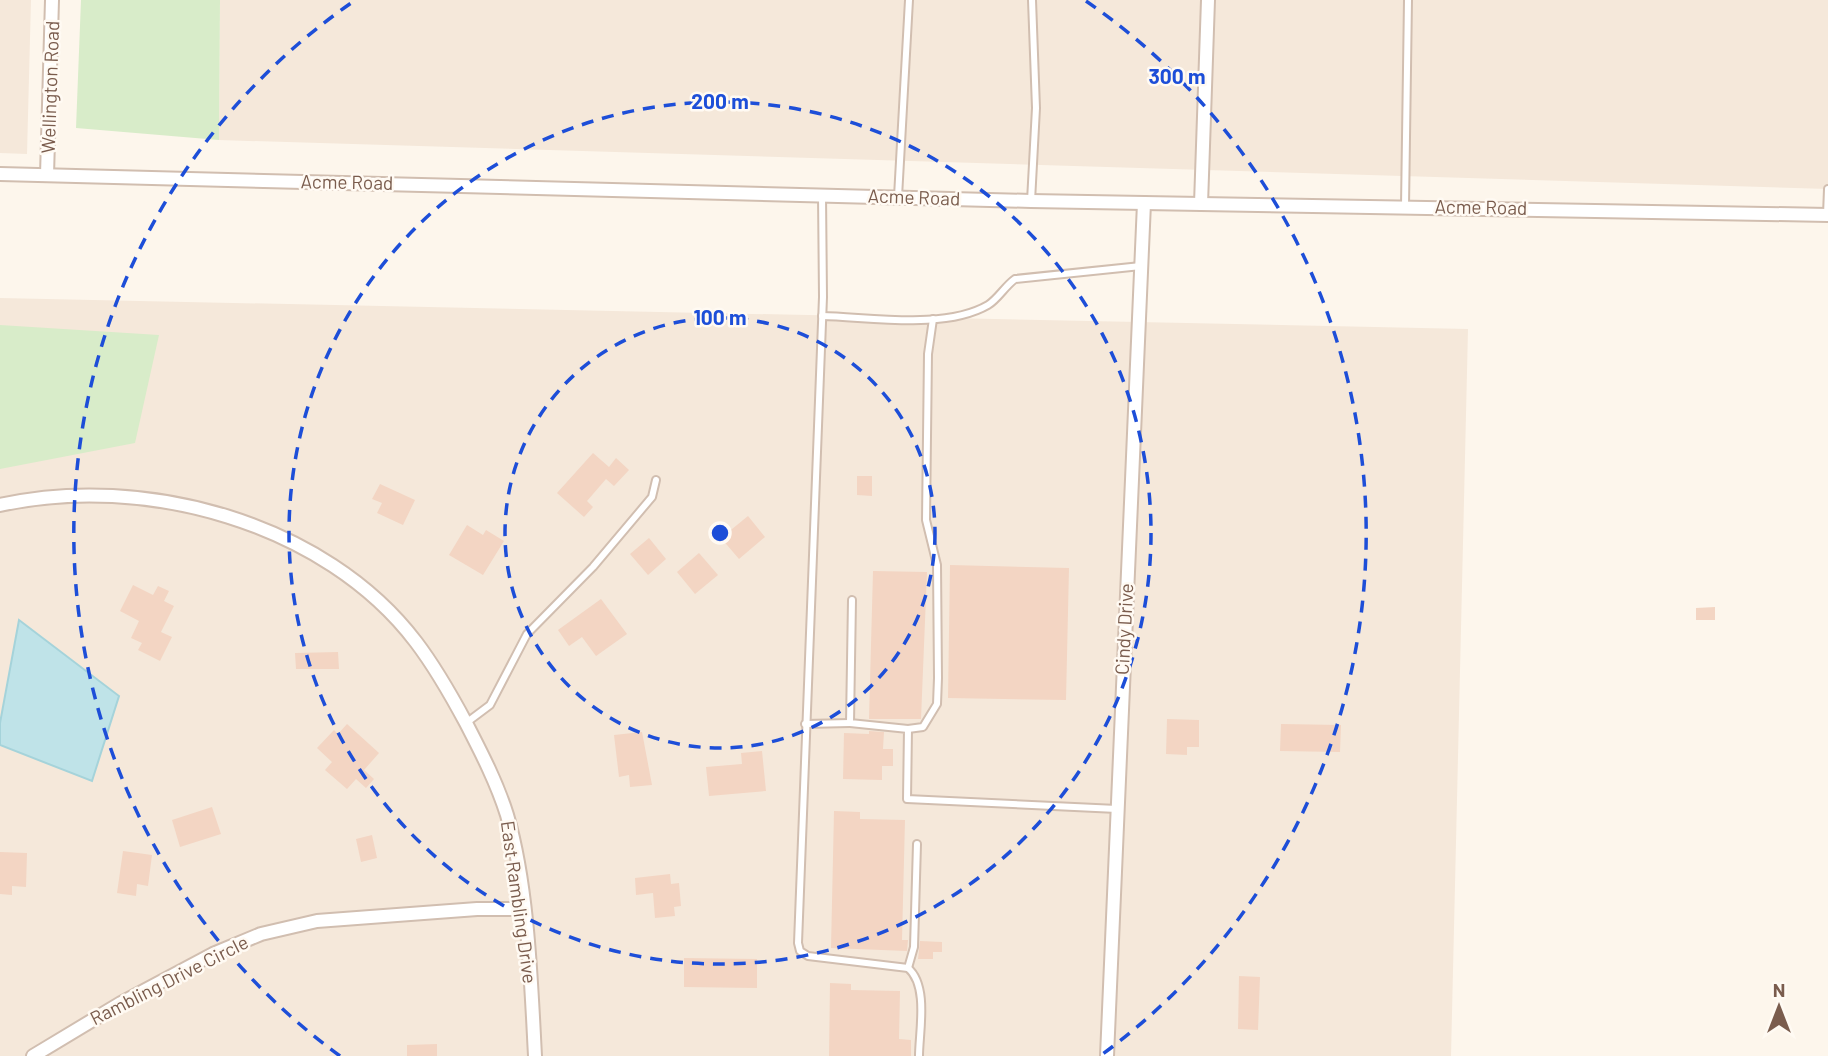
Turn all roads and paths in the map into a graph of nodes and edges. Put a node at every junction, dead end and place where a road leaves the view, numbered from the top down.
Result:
1 (52, 0) edge
2 (909, 0) edge
3 (1032, 0) edge
4 (1208, 0) edge
5 (1408, 0) edge
6 (0, 174) edge
7 (47, 175) junction
8 (1828, 190) edge
9 (822, 195) junction
10 (898, 197) junction
11 (1031, 201) junction
12 (1144, 203) junction
13 (1201, 204) junction
14 (1405, 206) junction
15 (1828, 215) edge
16 (1141, 266) junction
17 (822, 316) junction
18 (933, 319) junction
19 (656, 480) dead end
20 (0, 505) edge
21 (852, 600) dead end
22 (466, 723) junction
23 (850, 723) junction
24 (805, 724) junction
25 (908, 729) junction
26 (1117, 810) junction
27 (917, 844) dead end
28 (523, 909) junction
29 (908, 968) junction
30 (33, 1056) edge
31 (535, 1056) edge
32 (919, 1056) edge
33 (1107, 1056) edge

1 - 7 street, Wellington Road
2 - 10 lane
3 - 11 lane
4 - 13 street
5 - 14 lane
6 - 7 street, Acme Road
7 - 9 street, Acme Road
8 - 15 lane
9 - 10 street, Acme Road
9 - 17 lane
10 - 11 street, Acme Road
11 - 12 street, Acme Road
12 - 13 street, Acme Road
12 - 16 street, Cindy Drive
13 - 14 street, Acme Road
14 - 15 street, Acme Road
16 - 18 lane
16 - 26 street, Cindy Drive
17 - 18 lane
17 - 24 lane
18 - 25 lane
19 - 22 lane
20 - 22 street, East Rambling Drive
21 - 23 lane
22 - 28 street, East Rambling Drive
23 - 24 lane
23 - 25 lane
24 - 29 lane
25 - 26 lane
26 - 33 street, Cindy Drive
27 - 29 lane
28 - 30 street, Rambling Drive Circle
28 - 31 street, East Rambling Drive
29 - 32 lane

